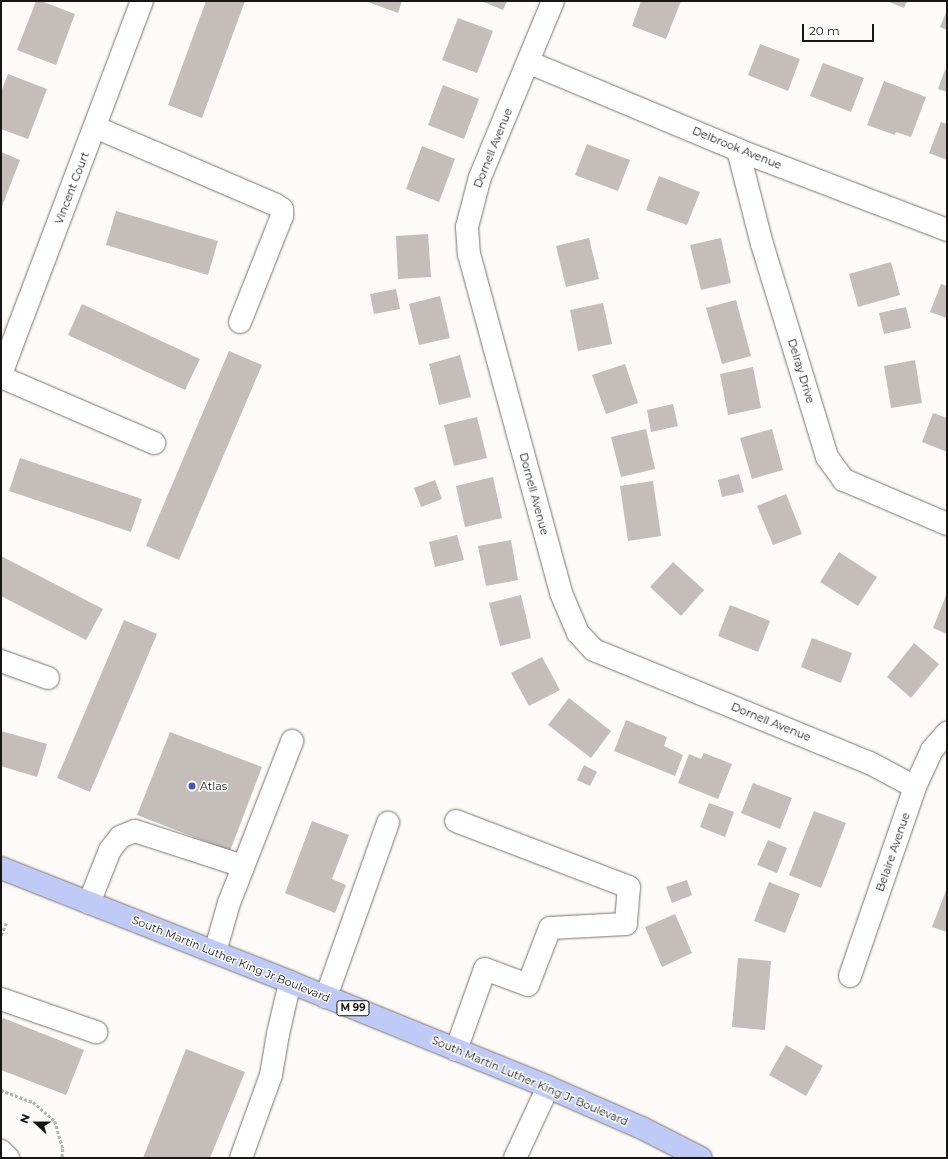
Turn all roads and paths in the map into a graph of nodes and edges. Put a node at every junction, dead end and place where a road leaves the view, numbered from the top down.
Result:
1 (142, 1) edge
2 (553, 1) edge
3 (528, 62) junction
4 (95, 127) junction
5 (738, 150) junction
6 (947, 230) edge
7 (240, 322) dead end
8 (1, 374) edge
9 (1, 377) edge
10 (154, 443) dead end
11 (947, 524) edge
12 (1, 661) edge
13 (48, 678) dead end
14 (947, 733) edge
15 (292, 741) dead end
16 (915, 787) junction
17 (456, 821) dead end
18 (388, 823) dead end
19 (243, 866) junction
20 (1, 868) edge
21 (89, 903) junction
22 (6, 923) dead end
23 (1, 935) edge
24 (215, 952) junction
25 (850, 976) dead end
26 (290, 982) junction
27 (326, 997) junction
28 (1, 999) edge
29 (96, 1032) dead end
30 (456, 1050) junction
31 (548, 1087) junction
32 (1, 1090) edge
33 (62, 1158) edge
34 (241, 1158) edge
35 (515, 1158) edge
36 (700, 1158) edge

1 - 4 street, Vincent Court
2 - 3 street, Dornell Avenue
3 - 5 street, Delbrook Avenue
3 - 16 street, Dornell Avenue
4 - 7 street
4 - 8 street, Vincent Court
5 - 6 street, Delbrook Avenue
5 - 11 street, Delray Drive
9 - 10 street
12 - 13 street
14 - 16 street, Belaire Avenue
15 - 19 street
16 - 25 street, Belaire Avenue
17 - 30 street
18 - 27 street
19 - 21 street
19 - 24 street
20 - 21 main road, South Martin Luther King Jr Boulevard / M 99
21 - 24 main road, South Martin Luther King Jr Boulevard / M 99
22 - 23 path
24 - 26 main road, South Martin Luther King Jr Boulevard / M 99
26 - 27 main road, South Martin Luther King Jr Boulevard / M 99
26 - 34 street
27 - 30 main road, South Martin Luther King Jr Boulevard / M 99
28 - 29 street
30 - 31 main road, South Martin Luther King Jr Boulevard / M 99
31 - 35 street
31 - 36 main road, South Martin Luther King Jr Boulevard / M 99
32 - 33 path

